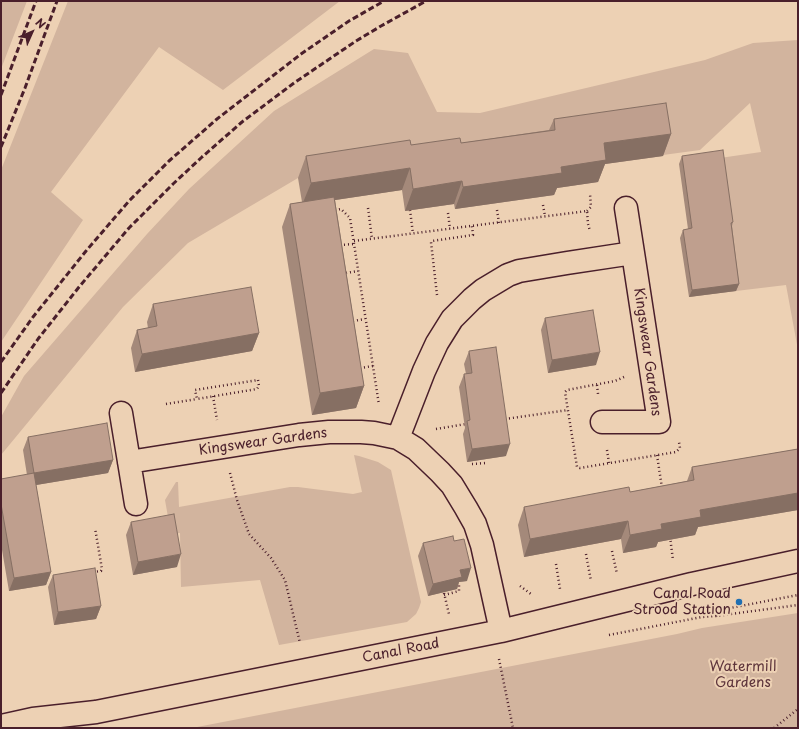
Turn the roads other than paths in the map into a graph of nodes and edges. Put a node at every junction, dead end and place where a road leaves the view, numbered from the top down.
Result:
1 (626, 208) dead end
2 (633, 253) junction
3 (121, 413) dead end
4 (602, 422) dead end
5 (398, 438) junction
6 (129, 462) junction
7 (136, 504) dead end
8 (798, 561) edge
9 (501, 631) junction
10 (1, 726) edge

1 - 2 street, Kingswear Gardens
2 - 4 street, Kingswear Gardens
2 - 5 street
3 - 6 street
5 - 6 street, Kingswear Gardens
5 - 9 street, Kingswear Gardens
6 - 7 street
8 - 9 street, Canal Road
9 - 10 street, Canal Road

